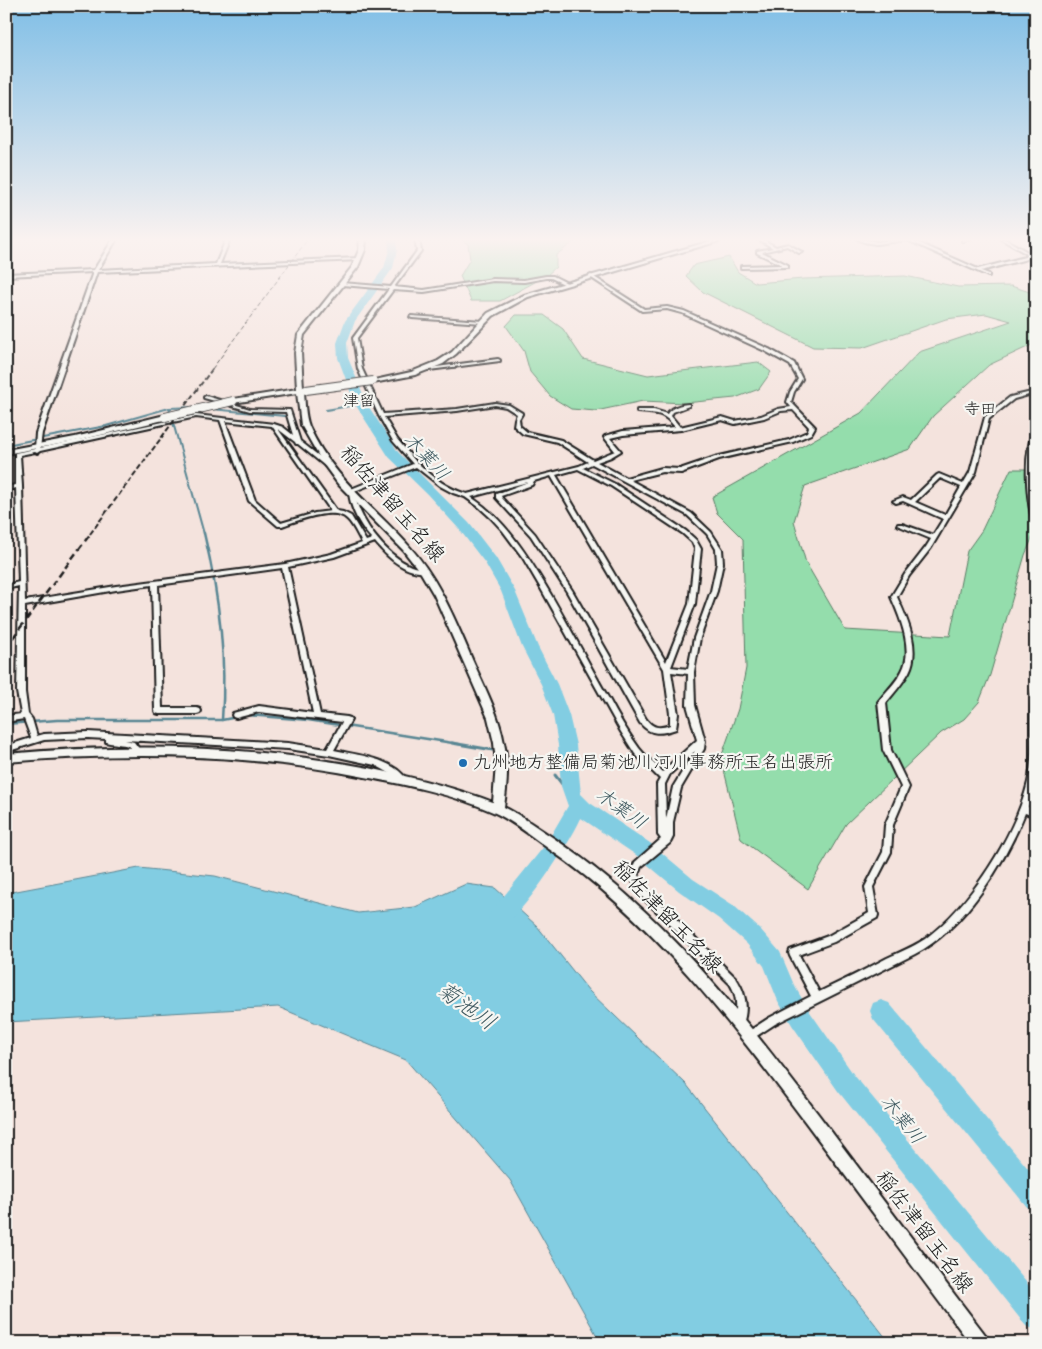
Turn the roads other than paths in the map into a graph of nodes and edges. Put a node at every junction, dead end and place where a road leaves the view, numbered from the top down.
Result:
1 (85, 302) edge
2 (327, 302) edge
3 (382, 302) edge
4 (515, 302) edge
5 (631, 302) edge
6 (412, 317) dead end
7 (483, 322) junction
8 (498, 360) dead end
9 (429, 369) junction
10 (303, 390) junction
11 (1036, 392) edge
12 (206, 397) dead end
13 (687, 405) dead end
14 (794, 408) junction
15 (639, 411) dead end
16 (381, 416) junction
17 (669, 417) junction
18 (166, 420) junction
19 (222, 420) junction
20 (274, 425) junction
21 (678, 428) junction
22 (1036, 428) edge
23 (38, 444) junction
24 (299, 444) junction
25 (6, 452) edge
26 (592, 462) junction
27 (328, 465) junction
28 (416, 465) junction
29 (579, 468) junction
30 (553, 475) junction
31 (628, 479) junction
32 (531, 480) junction
33 (19, 486) junction
34 (964, 486) junction
35 (6, 489) edge
36 (352, 490) junction
37 (467, 496) junction
38 (896, 501) dead end
39 (912, 502) junction
40 (335, 514) junction
41 (946, 518) junction
42 (1036, 523) edge
43 (900, 525) dead end
44 (934, 538) junction
45 (376, 540) junction
46 (365, 544) junction
47 (286, 566) junction
48 (424, 571) junction
49 (22, 583) junction
50 (155, 584) junction
51 (6, 587) edge
52 (22, 604) junction
53 (667, 669) junction
54 (691, 672) junction
55 (1036, 691) edge
56 (197, 711) dead end
57 (317, 715) junction
58 (236, 716) dead end
59 (27, 717) junction
60 (6, 719) edge
61 (88, 735) junction
62 (35, 740) junction
63 (701, 742) junction
64 (6, 749) edge
65 (136, 750) junction
66 (329, 752) junction
67 (6, 758) edge
68 (664, 778) junction
69 (402, 780) junction
70 (1023, 809) junction
71 (498, 810) junction
72 (1036, 814) edge
73 (666, 841) junction
74 (818, 998) junction
75 (738, 1023) junction
76 (749, 1036) junction
77 (981, 1343) edge

1 - 23 street
2 - 10 main road, 稲佐津留玉名線
3 - 16 street
4 - 7 main road
5 - 14 street
6 - 7 street
7 - 9 main road
8 - 9 street
9 - 10 main road, bridge
10 - 18 main road, bridge
10 - 27 main road, 稲佐津留玉名線
11 - 34 street
12 - 24 street
13 - 17 street
14 - 21 street
14 - 31 street
15 - 17 street
16 - 26 street
16 - 28 street
17 - 21 street
18 - 19 street
18 - 23 main road
19 - 20 street
19 - 40 street
20 - 24 street
20 - 40 street
21 - 26 street
22 - 42 street
23 - 25 main road
23 - 33 street
24 - 27 street
26 - 29 street
26 - 31 street
27 - 36 main road, 稲佐津留玉名線
28 - 36 street
28 - 37 street
29 - 30 street
29 - 53 street
30 - 32 street
30 - 53 street
31 - 54 street
32 - 37 street
32 - 53 street
33 - 35 street
33 - 49 street
34 - 39 street
34 - 41 street
36 - 45 street
36 - 48 main road, 稲佐津留玉名線
37 - 68 street
38 - 39 street
39 - 41 street
40 - 46 street
41 - 44 street
43 - 44 street
44 - 74 street
45 - 46 street
45 - 48 street
46 - 47 street
47 - 50 street
47 - 57 street
48 - 71 main road, 稲佐津留玉名線
49 - 51 street
49 - 52 street
50 - 52 street
50 - 56 street
52 - 59 street
53 - 54 street
54 - 63 street
55 - 70 street
57 - 58 street
57 - 66 street
59 - 60 street
59 - 62 street
61 - 62 street
61 - 65 street
61 - 66 street
62 - 64 street
63 - 68 street
63 - 73 street
65 - 67 main road
65 - 69 main road
66 - 69 street
68 - 73 street
69 - 71 main road
70 - 72 street
70 - 74 street
71 - 75 main road, 稲佐津留玉名線
73 - 75 street
74 - 76 street
75 - 76 main road, 稲佐津留玉名線
76 - 77 main road, 稲佐津留玉名線

